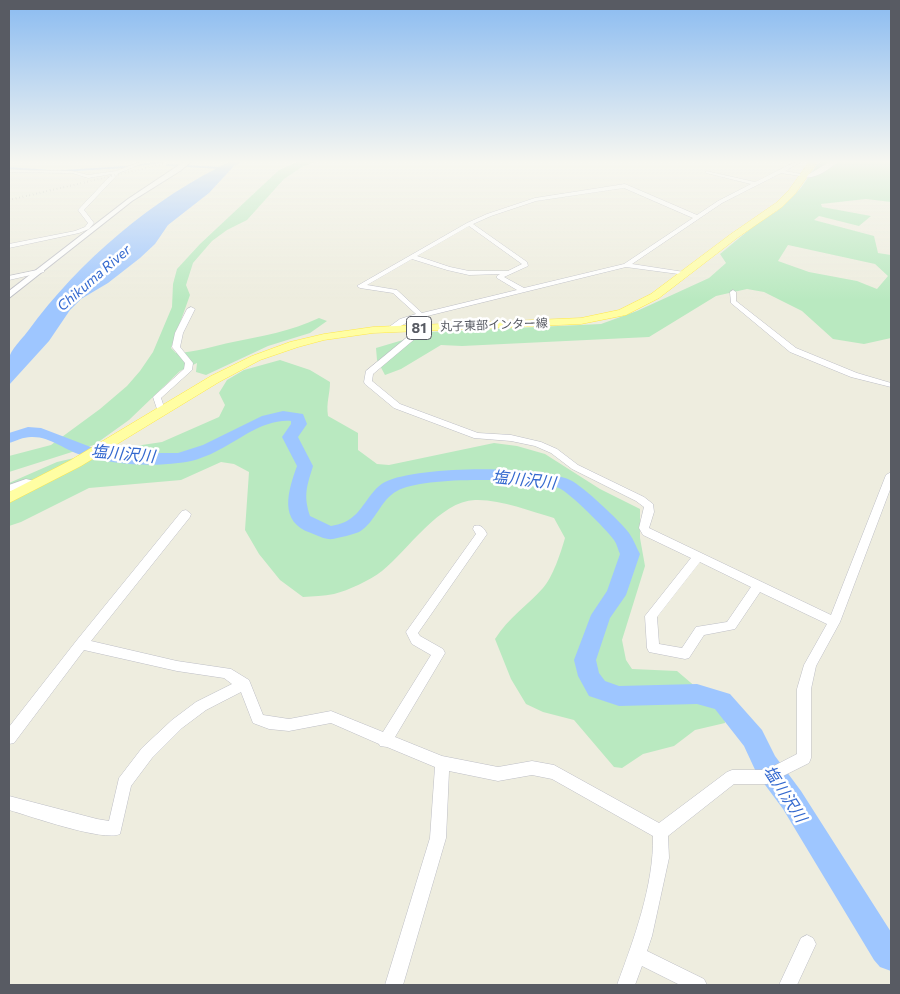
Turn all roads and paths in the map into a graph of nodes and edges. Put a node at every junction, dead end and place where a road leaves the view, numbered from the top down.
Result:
1 (84, 207) edge
2 (121, 207) edge
3 (512, 207) edge
4 (674, 207) edge
5 (713, 207) edge
6 (776, 207) edge
7 (696, 217) junction
8 (469, 224) junction
9 (72, 233) junction
10 (87, 235) junction
11 (9, 246) edge
12 (413, 257) junction
13 (626, 265) junction
14 (42, 271) junction
15 (506, 272) junction
16 (684, 274) junction
17 (9, 278) edge
18 (523, 290) junction
19 (733, 292) dead end
20 (9, 295) edge
21 (191, 309) dead end
22 (422, 315) junction
23 (392, 328) junction
24 (425, 328) junction
25 (891, 385) edge
26 (161, 410) junction
27 (891, 475) edge
28 (36, 484) junction
29 (9, 489) edge
30 (9, 498) edge
31 (186, 514) dead end
32 (478, 528) dead end
33 (698, 557) junction
34 (758, 586) junction
35 (834, 622) junction
36 (81, 644) junction
37 (244, 684) junction
38 (9, 738) edge
39 (385, 741) junction
40 (442, 763) junction
41 (9, 803) edge
42 (660, 832) junction
43 (806, 944) dead end
44 (637, 955) junction
45 (394, 985) edge
46 (626, 985) edge
47 (698, 985) edge
48 (788, 985) edge

1 - 9 street
2 - 10 street
3 - 8 street
4 - 7 street
5 - 7 street
6 - 16 main road, 丸子東部インター線 / 81
7 - 13 street
8 - 12 street
8 - 15 street
9 - 10 street
9 - 11 street
10 - 14 street
12 - 15 street
12 - 22 street
13 - 16 street
13 - 18 street
14 - 17 street
14 - 20 street
15 - 18 street
16 - 24 main road, 丸子東部インター線 / 81
18 - 22 street
19 - 25 street
21 - 26 street
22 - 23 street
23 - 24 main road, 丸子東部インター線 / 81
23 - 26 main road, 丸子東部インター線 / 81
24 - 33 street
26 - 28 main road, 丸子東部インター線 / 81
27 - 35 street
28 - 29 street
28 - 30 main road, 丸子東部インター線 / 81
31 - 36 street
32 - 39 street
33 - 34 street
33 - 34 street
34 - 35 street
35 - 42 street
36 - 37 street
36 - 38 street
37 - 39 street
37 - 41 street
39 - 40 street
40 - 42 street
40 - 45 street
42 - 44 street
43 - 48 street
44 - 46 street
44 - 47 street

